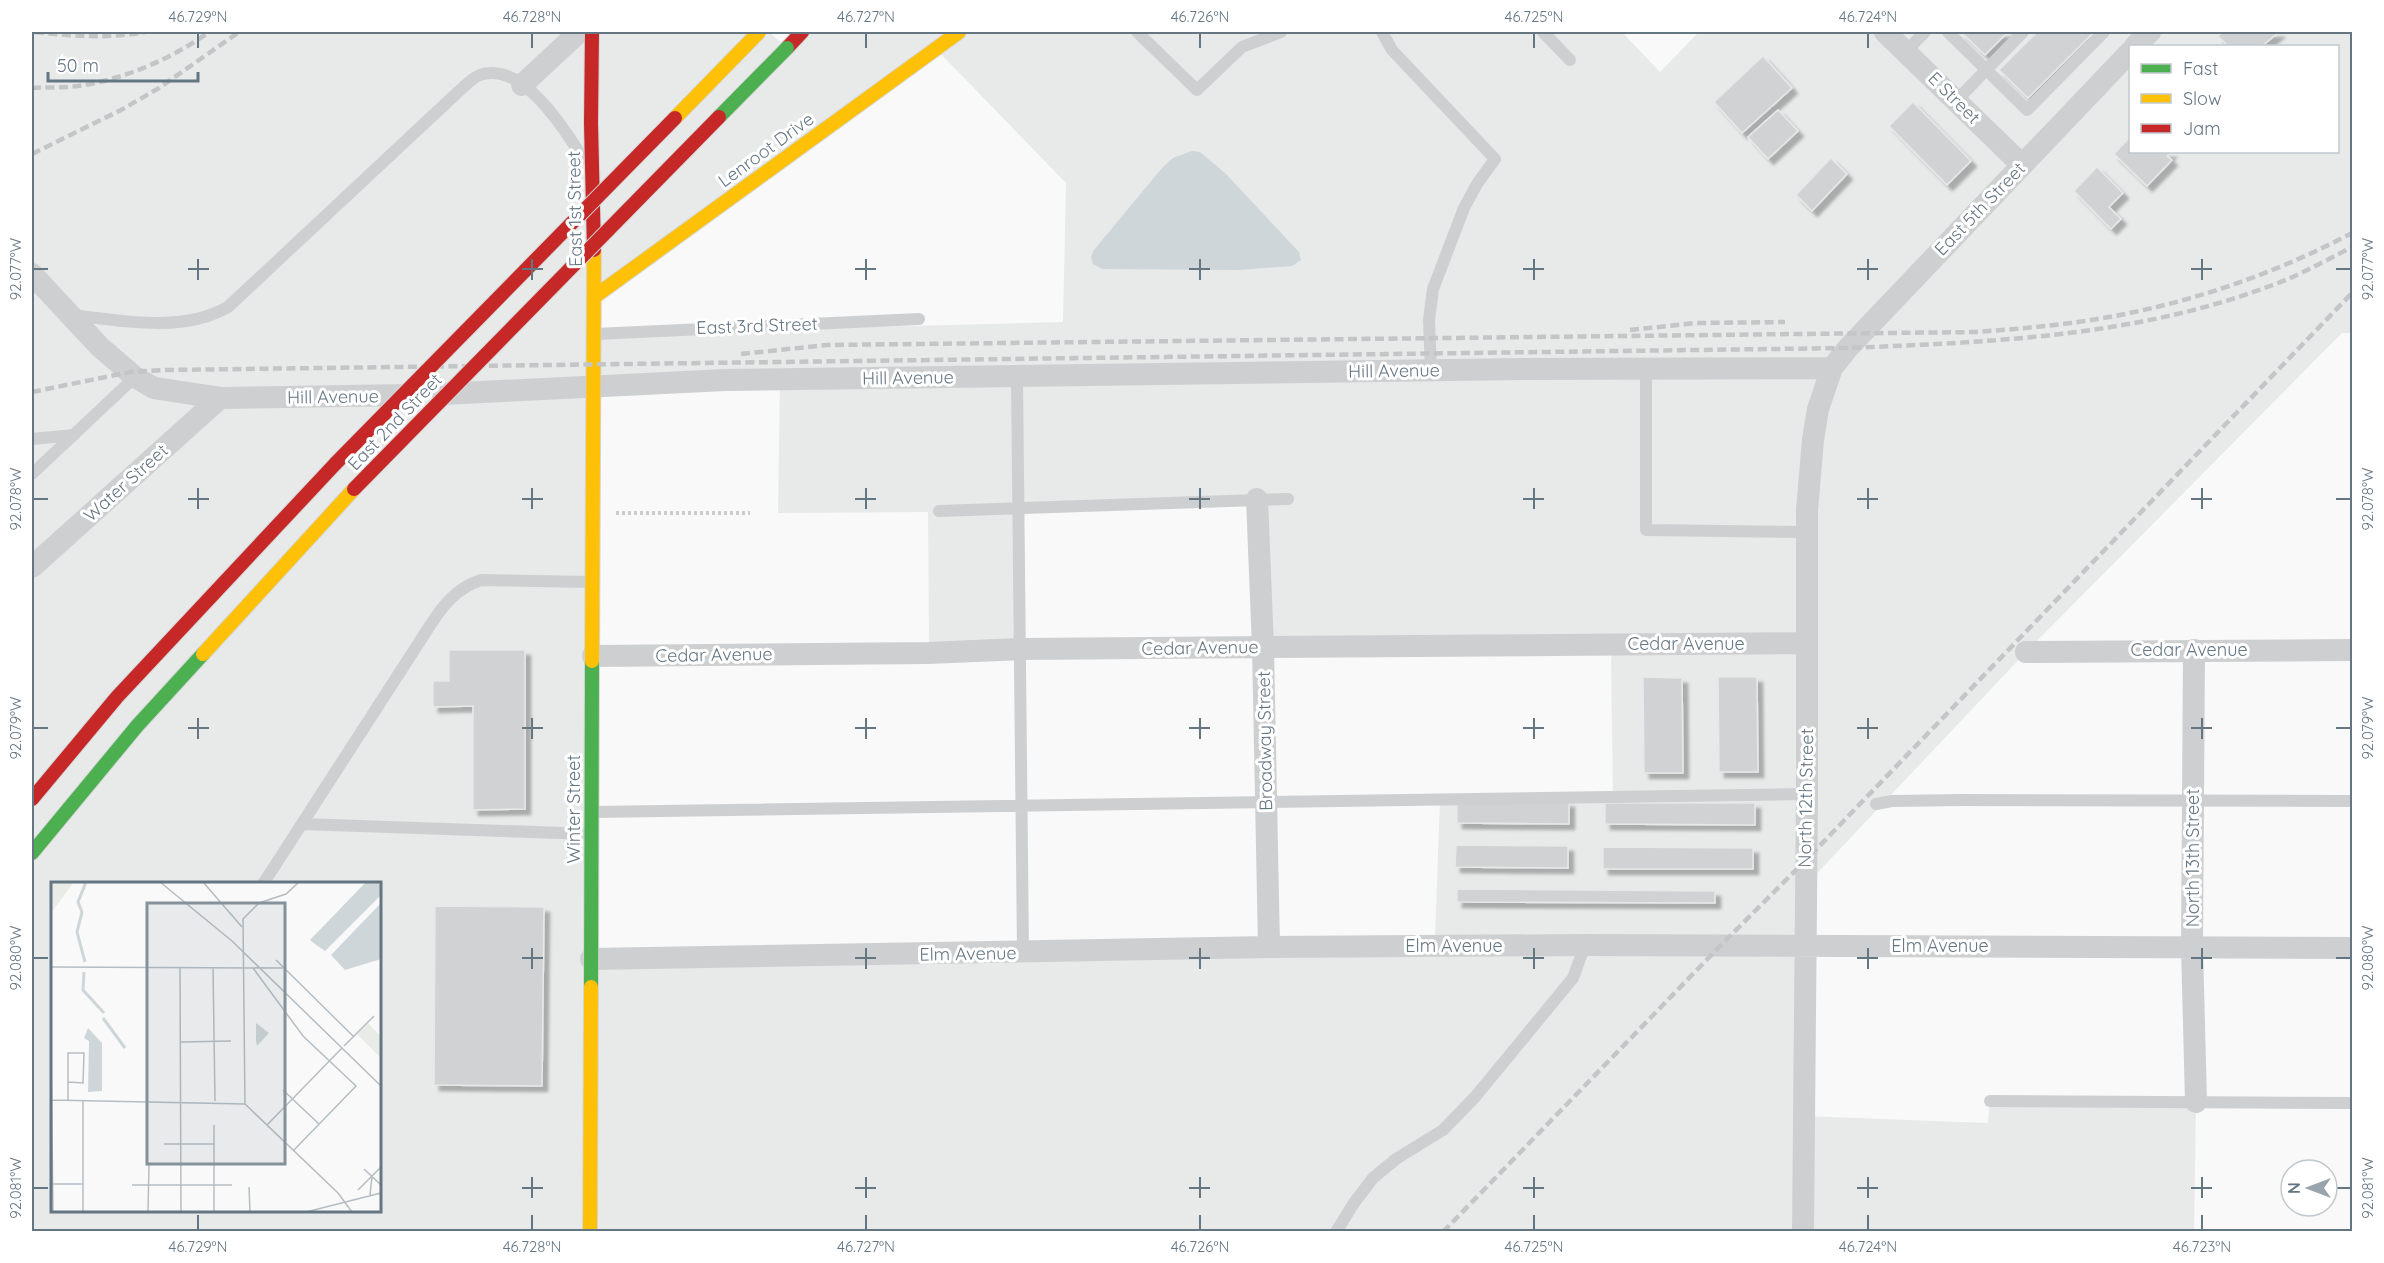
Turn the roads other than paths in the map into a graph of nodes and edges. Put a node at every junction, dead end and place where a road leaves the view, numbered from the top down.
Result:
1 (579, 32) edge
2 (592, 32) edge
3 (759, 32) edge
4 (802, 32) edge
5 (959, 32) edge
6 (1137, 32) edge
7 (1281, 32) edge
8 (1382, 32) edge
9 (1543, 32) edge
10 (1886, 32) edge
11 (1925, 32) edge
12 (1948, 32) edge
13 (2023, 32) edge
14 (2104, 32) edge
15 (2150, 32) edge
16 (2136, 45) edge
17 (1906, 51) junction
18 (2129, 53) edge
19 (1570, 60) dead end
20 (1986, 69) junction
21 (522, 85) junction
22 (1956, 100) junction
23 (2022, 165) junction
24 (593, 176) junction
25 (32, 274) edge
26 (594, 297) junction
27 (69, 315) junction
28 (919, 319) dead end
29 (594, 334) junction
30 (1832, 368) junction
31 (1646, 369) junction
32 (1431, 371) junction
33 (1017, 376) junction
34 (135, 377) junction
35 (594, 386) junction
36 (220, 398) junction
37 (74, 435) junction
38 (32, 439) edge
39 (32, 474) edge
40 (1288, 498) dead end
41 (1257, 499) junction
42 (1018, 508) junction
43 (939, 511) dead end
44 (1807, 532) junction
45 (32, 567) edge
46 (593, 582) junction
47 (1807, 643) junction
48 (1263, 647) junction
49 (1021, 649) junction
50 (2194, 650) junction
51 (2352, 650) edge
52 (2026, 652) dead end
53 (593, 656) junction
54 (1807, 794) junction
55 (32, 800) edge
56 (1266, 801) junction
57 (2193, 801) junction
58 (2352, 801) edge
59 (1876, 804) dead end
60 (1021, 806) junction
61 (592, 812) junction
62 (302, 824) junction
63 (592, 834) junction
64 (32, 853) edge
65 (264, 882) edge
66 (1585, 945) junction
67 (1804, 945) junction
68 (1269, 947) junction
69 (2192, 947) junction
70 (2352, 948) edge
71 (1023, 953) junction
72 (591, 959) junction
73 (1990, 1101) dead end
74 (2196, 1102) junction
75 (2352, 1103) edge
76 (590, 1232) edge
77 (1336, 1232) edge
78 (1803, 1232) edge

1 - 21 street
2 - 24 main road, East 1st Street
3 - 55 main road, East 2nd Street, bridge
4 - 64 main road, East 2nd Street, bridge
5 - 26 main road, Lenroot Drive
6 - 7 lane
8 - 32 lane
9 - 19 lane
10 - 17 street, E Street
11 - 17 lane
12 - 20 lane
13 - 20 lane
14 - 20 lane
15 - 16 street
17 - 22 street, E Street
18 - 23 street, East 5th Street
20 - 22 lane
21 - 24 lane
21 - 27 lane
22 - 23 street, E Street
23 - 30 street, East 5th Street
24 - 26 main road, East 1st Street
25 - 27 street, Hill Avenue
26 - 29 main road, East 1st Street
27 - 34 street, Hill Avenue
28 - 29 lane, East 3rd Street
29 - 35 main road, East 1st Street
30 - 31 street, Hill Avenue
30 - 44 street, North 12th Street
31 - 32 street, Hill Avenue
31 - 44 lane
32 - 33 street, Hill Avenue
33 - 35 street, Hill Avenue
33 - 42 lane
34 - 36 street, Hill Avenue
34 - 37 lane
35 - 36 street, Hill Avenue
35 - 46 main road, Winter Street
36 - 45 street, Water Street
37 - 38 lane
37 - 39 lane
40 - 41 lane
41 - 42 lane
41 - 48 street, Broadway Street
42 - 43 lane
42 - 49 lane
44 - 47 street, North 12th Street
46 - 53 main road, Winter Street
46 - 62 lane
47 - 48 street, Cedar Avenue
47 - 54 street, North 12th Street
48 - 49 street, Cedar Avenue
48 - 56 street, Broadway Street
49 - 53 street, Cedar Avenue
49 - 60 lane
50 - 51 street, Cedar Avenue
50 - 52 street, Cedar Avenue
50 - 57 street, North 13th Street
53 - 61 main road, Winter Street
54 - 56 lane
54 - 67 street, North 12th Street
56 - 60 lane
56 - 68 street, Broadway Street
57 - 58 lane
57 - 59 lane
57 - 69 street, North 13th Street
60 - 61 lane
60 - 71 lane
61 - 63 main road, Winter Street
62 - 63 lane
62 - 65 lane
63 - 72 main road, Winter Street
66 - 67 street, Elm Avenue
66 - 68 street, Elm Avenue
66 - 77 lane
67 - 69 street, Elm Avenue
67 - 78 street, North 12th Street
68 - 71 street, Elm Avenue
69 - 70 street, Elm Avenue
69 - 74 street, North 13th Street
71 - 72 street, Elm Avenue
72 - 76 main road, Winter Street
73 - 74 lane
74 - 75 lane

